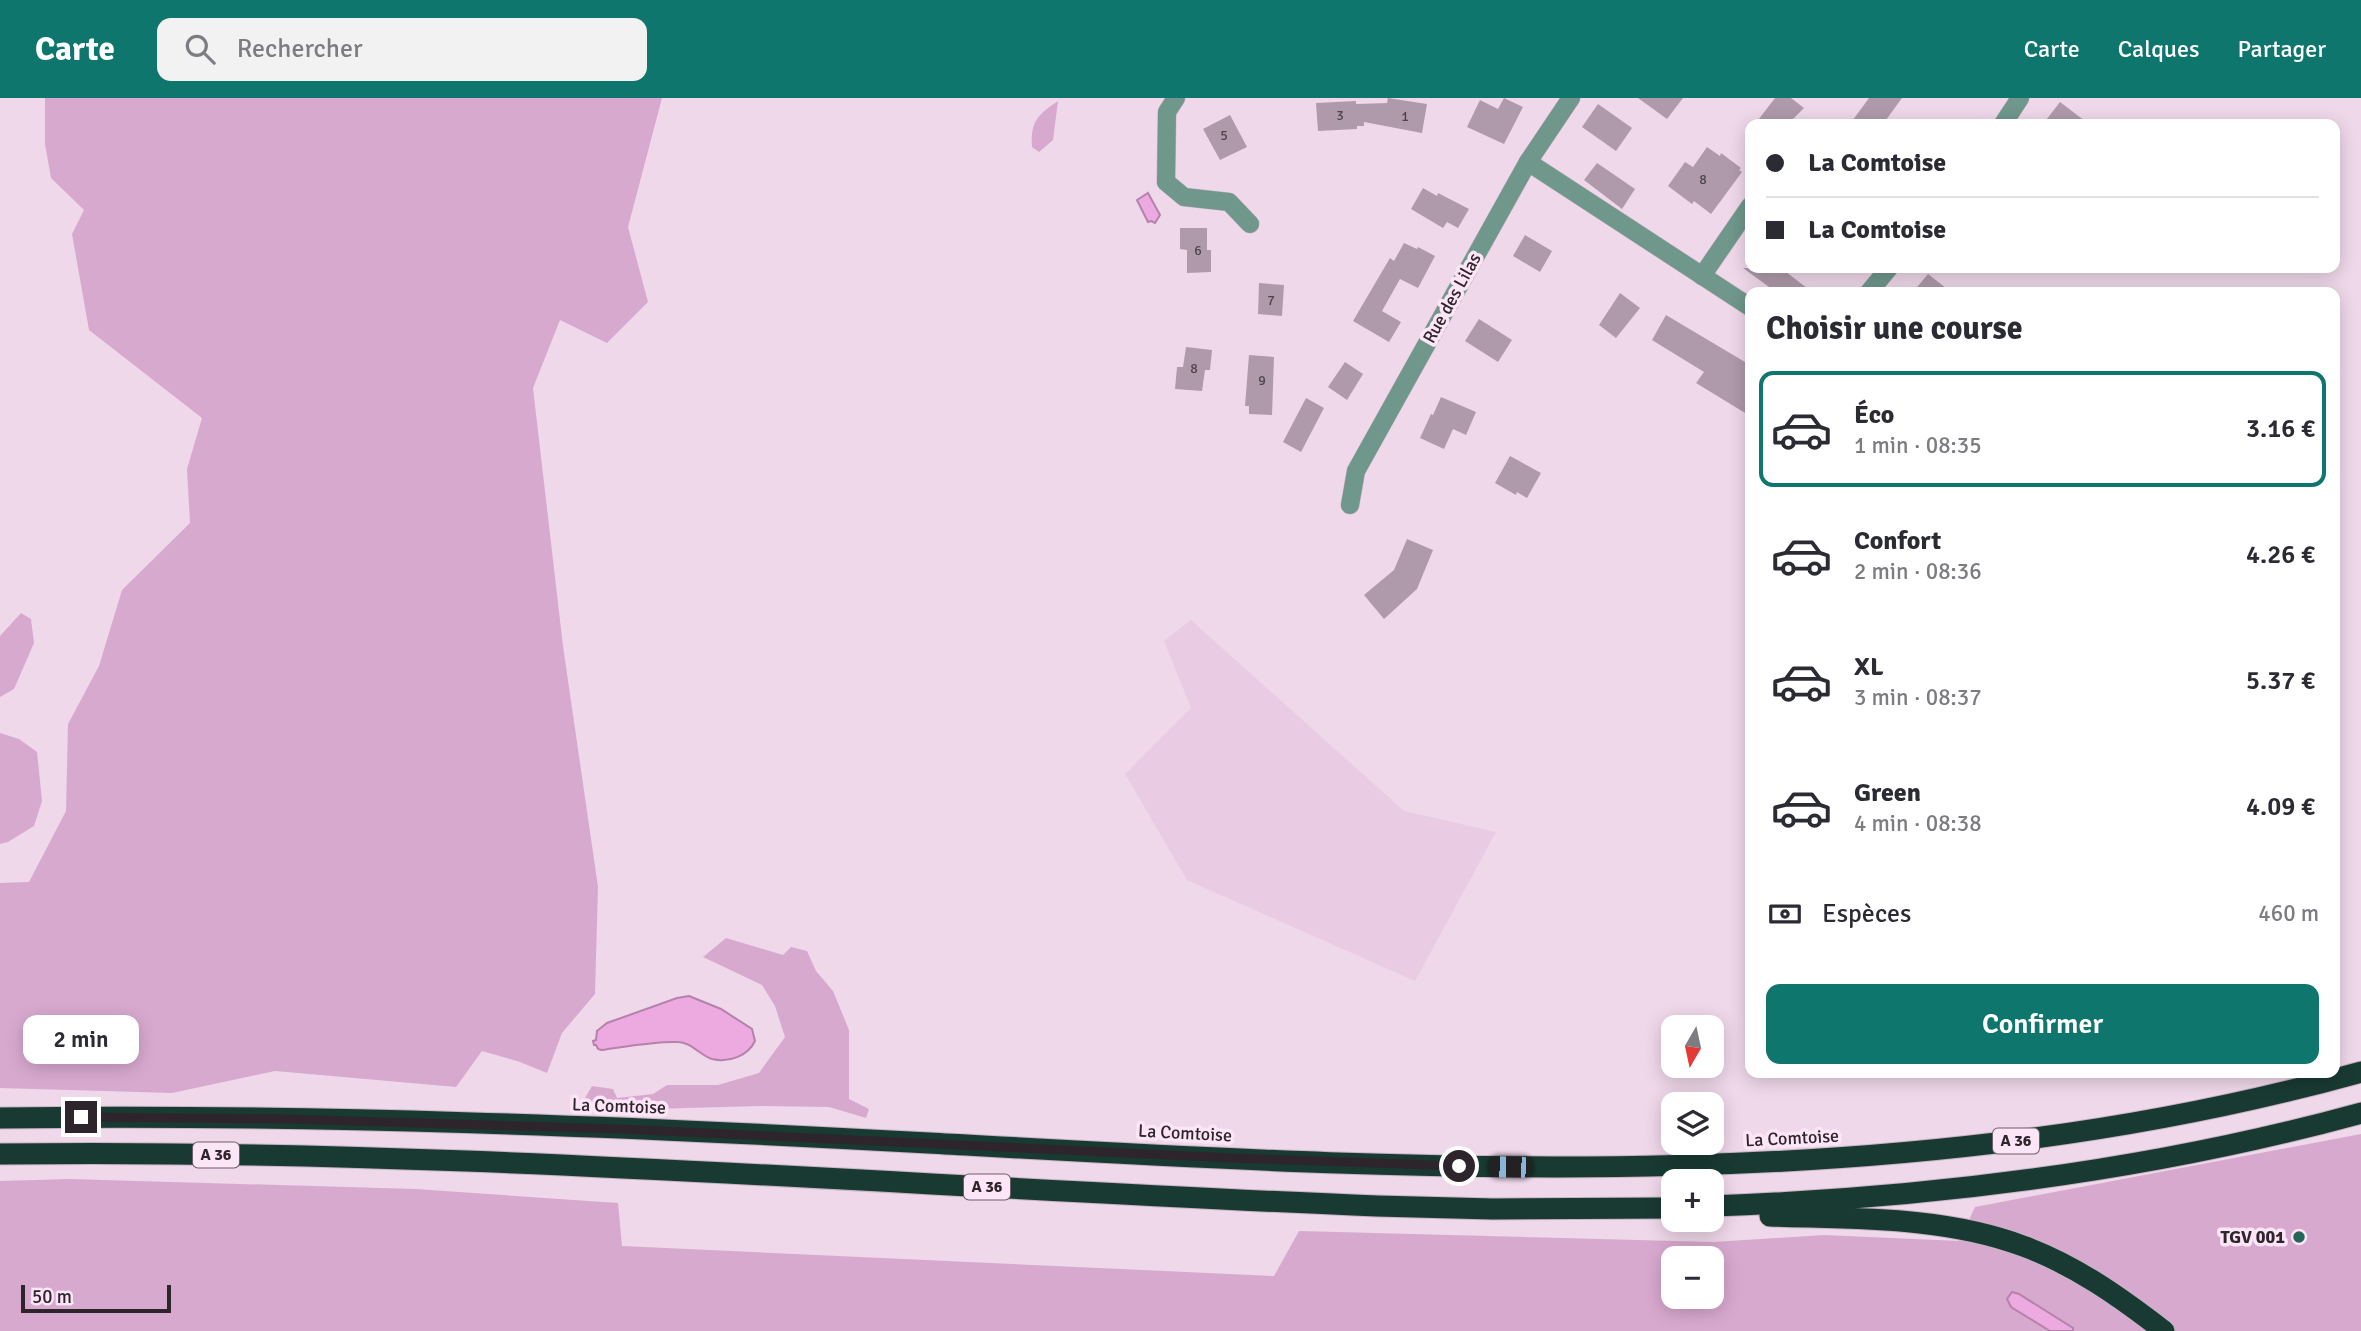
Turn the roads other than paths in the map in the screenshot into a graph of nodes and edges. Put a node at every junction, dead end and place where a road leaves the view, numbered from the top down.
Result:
1 (1176, 98) edge
2 (1571, 98) edge
3 (2020, 98) edge
4 (2006, 119) edge
5 (1528, 162) junction
6 (1745, 213) edge
7 (1250, 224) dead end
8 (1885, 273) edge
9 (1702, 276) junction
10 (1873, 287) edge
11 (1745, 304) edge
12 (1350, 505) dead end
13 (2361, 1072) edge
14 (2340, 1077) edge
15 (2335, 1078) edge
16 (2361, 1113) edge
17 (0, 1118) edge
18 (0, 1154) edge
19 (1724, 1205) edge
20 (1661, 1209) edge
21 (1724, 1213) edge
22 (2164, 1331) edge

1 - 7 street
2 - 5 street, Rue des Lilas
3 - 4 street
5 - 9 street
5 - 12 street, Rue des Lilas
6 - 9 street
8 - 10 street
9 - 11 street
13 - 14 highway, La Comtoise / A 36
15 - 17 highway, La Comtoise / A 36
16 - 19 highway, A 36
18 - 20 highway, A 36
21 - 22 highway

